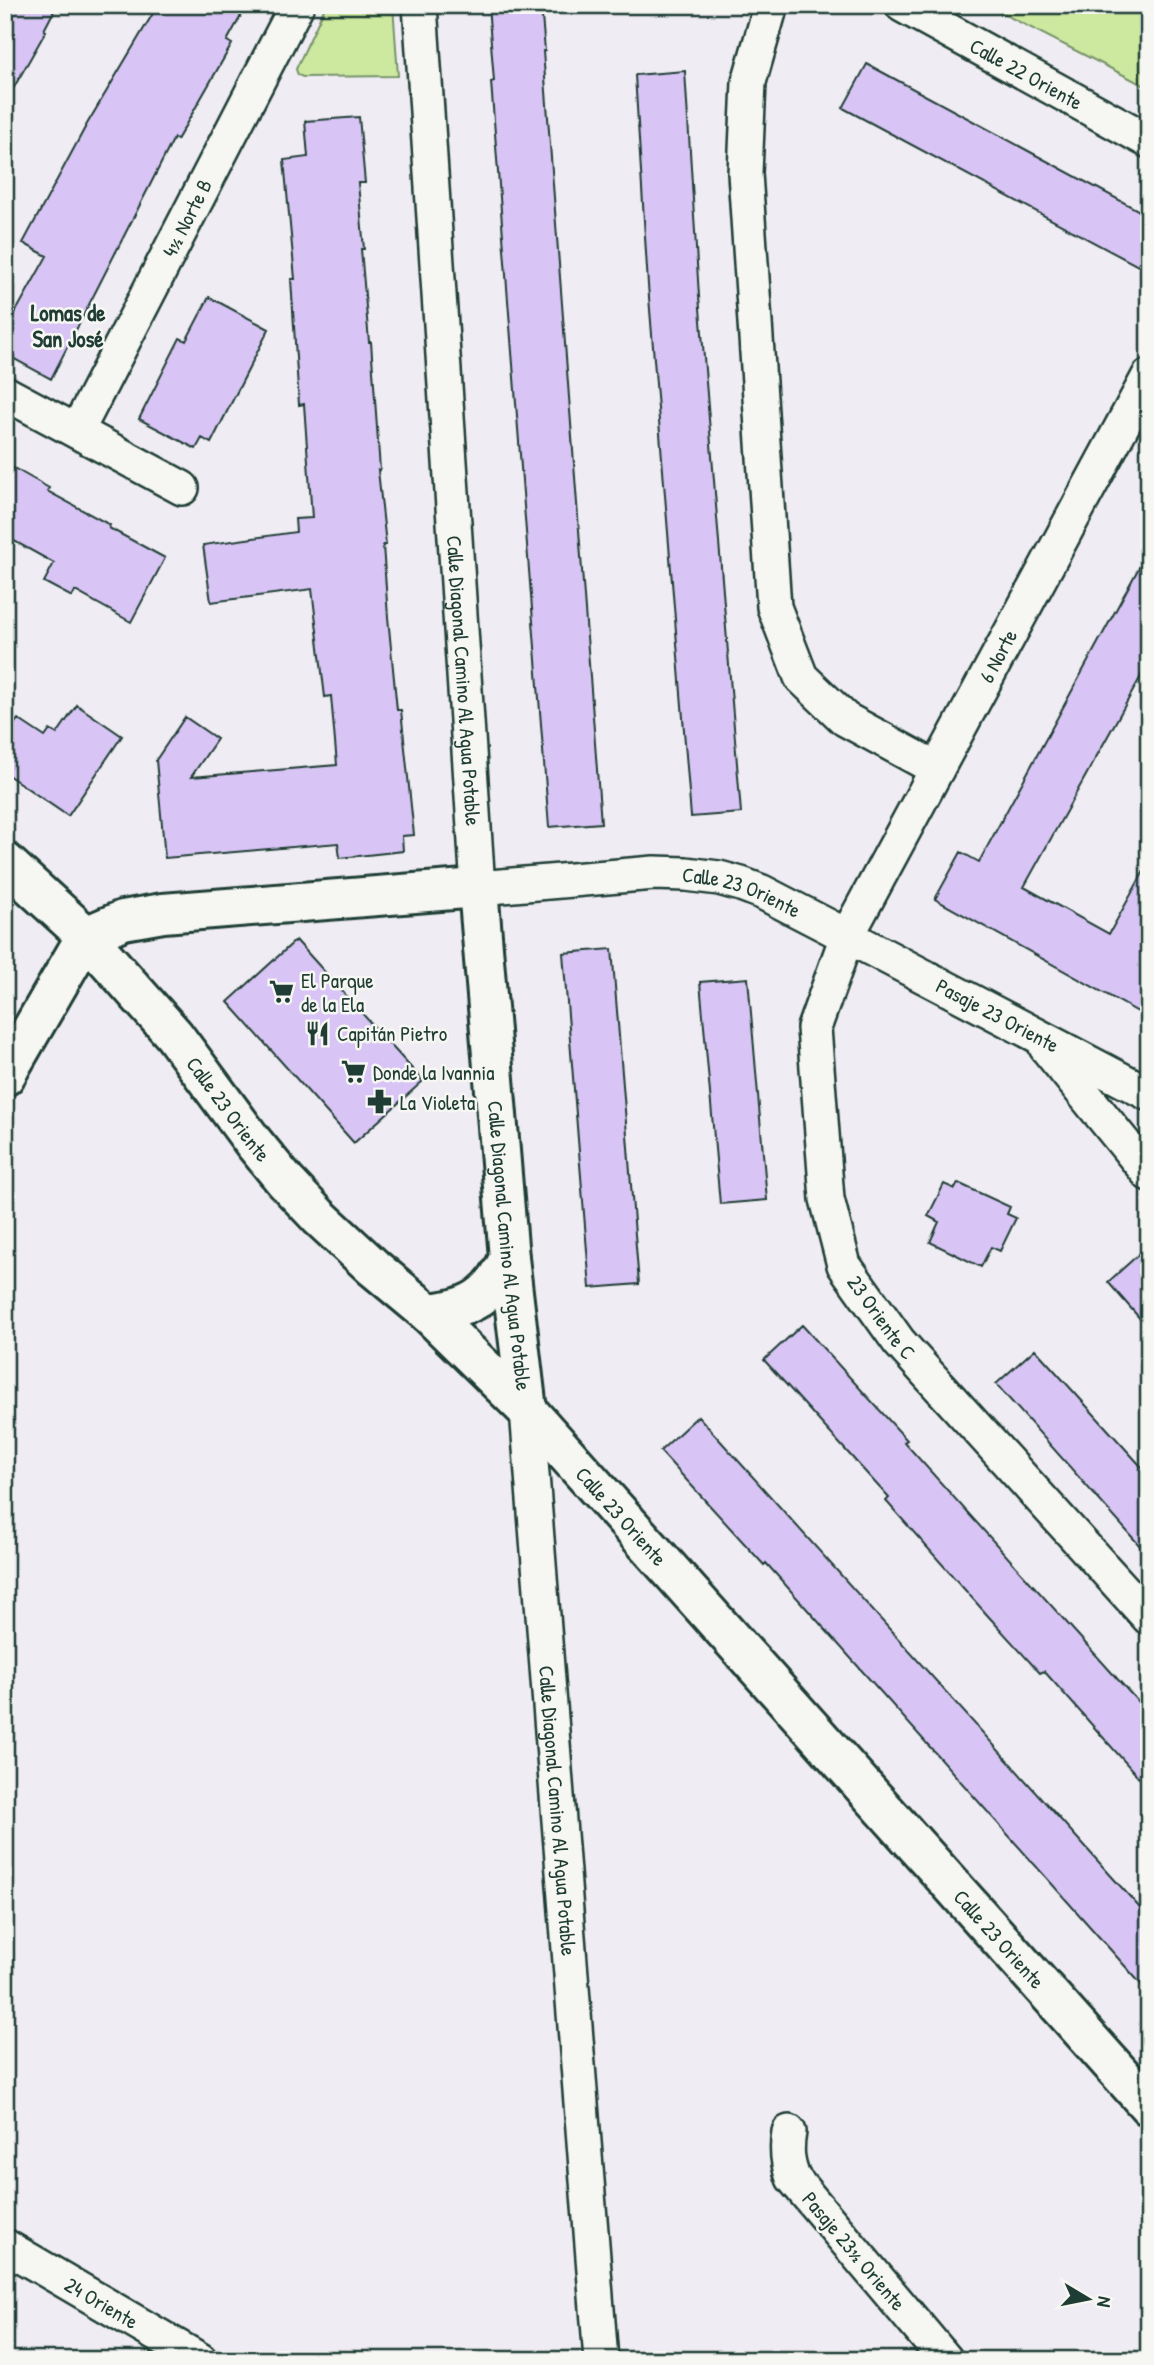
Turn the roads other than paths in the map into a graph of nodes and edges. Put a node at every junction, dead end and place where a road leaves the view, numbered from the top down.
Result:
1 (297, 5) edge
2 (419, 5) edge
3 (771, 5) edge
4 (902, 5) edge
5 (1149, 141) edge
6 (1149, 376) edge
7 (5, 393) edge
8 (77, 431) junction
9 (182, 488) dead end
10 (937, 769) junction
11 (5, 862) edge
12 (478, 888) junction
13 (86, 936) junction
14 (847, 936) junction
15 (1038, 1037) junction
16 (5, 1076) edge
17 (1146, 1087) edge
18 (1149, 1174) edge
19 (509, 1258) junction
20 (428, 1313) junction
21 (527, 1410) junction
22 (1149, 1618) edge
23 (1149, 2106) edge
24 (789, 2132) dead end
25 (5, 2246) edge
26 (200, 2360) edge
27 (601, 2360) edge
28 (946, 2360) edge

1 - 8 street, 4½ Norte B
2 - 12 street, Calle Diagonal Camino Al Agua Potable
3 - 10 street
4 - 5 street, Calle 22 Oriente
6 - 10 street, 6 Norte
7 - 8 street
8 - 9 street
10 - 14 street, 6 Norte
11 - 13 street, Calle 23 Oriente
12 - 13 street, Calle 23 Oriente
12 - 14 street, Calle 23 Oriente
12 - 19 street, Calle Diagonal Camino Al Agua Potable
13 - 16 street
13 - 20 street, Calle 23 Oriente
14 - 15 street, Pasaje 23 Oriente
14 - 22 street, 23 Oriente C
15 - 17 street, Pasaje 23 Oriente
15 - 18 street
19 - 20 street
19 - 21 street, Calle Diagonal Camino Al Agua Potable
20 - 21 street, Calle 23 Oriente
21 - 23 street, Calle 23 Oriente
21 - 27 street, Calle Diagonal Camino Al Agua Potable
24 - 28 street, Pasaje 23½ Oriente
25 - 26 street, 24 Oriente

